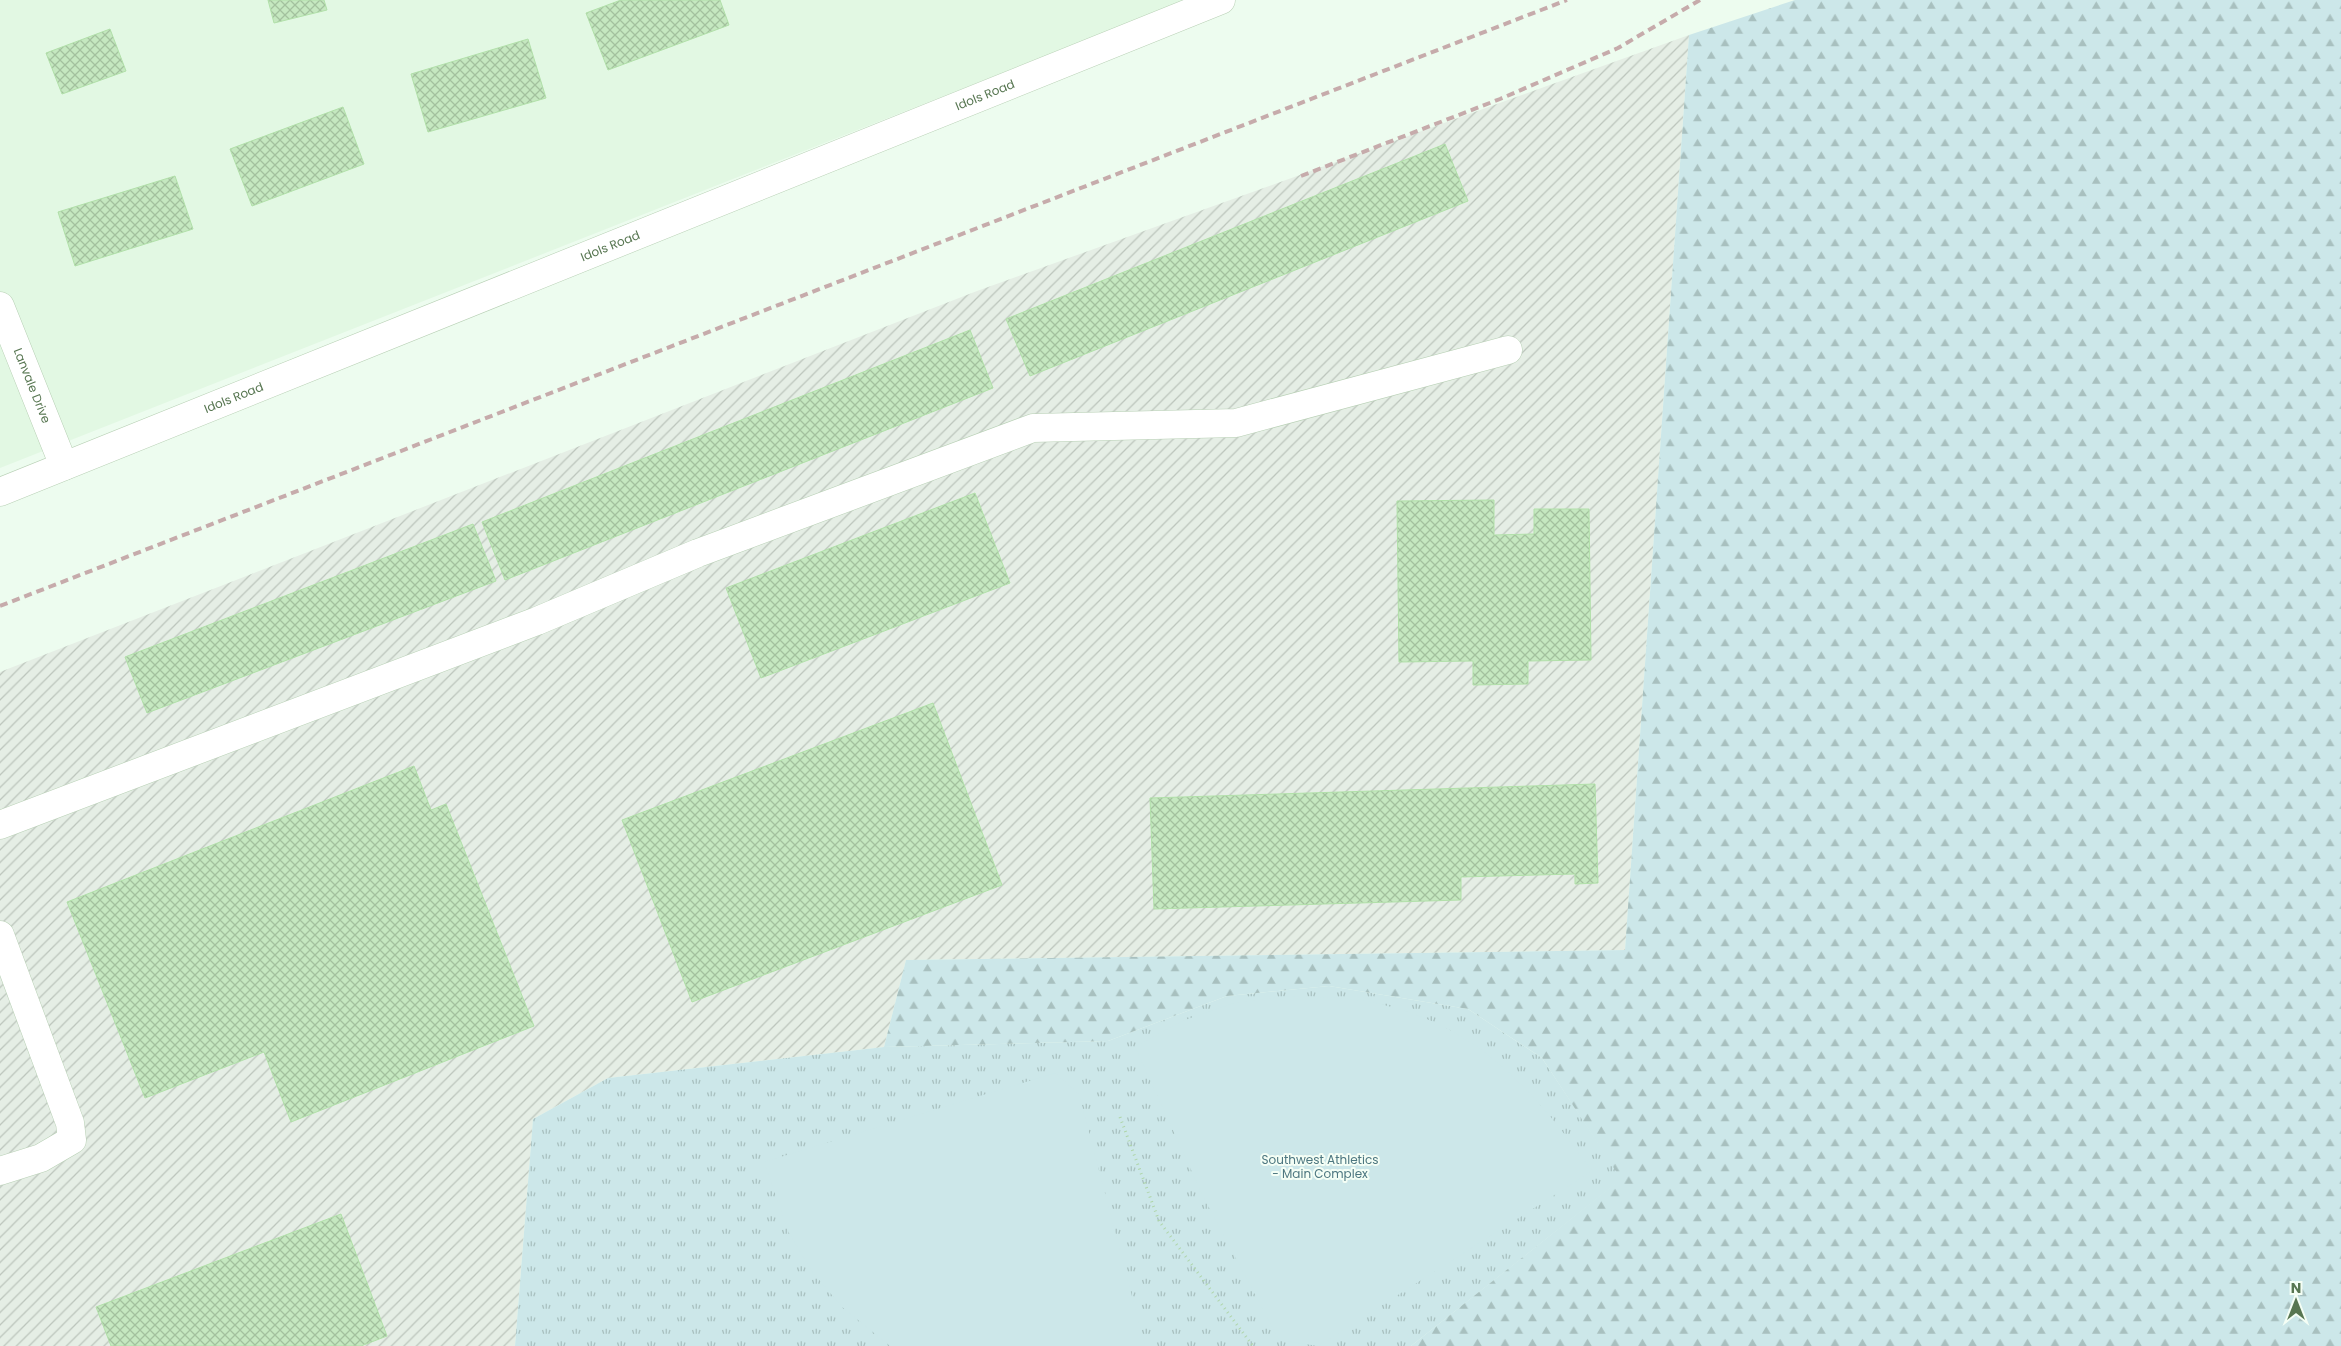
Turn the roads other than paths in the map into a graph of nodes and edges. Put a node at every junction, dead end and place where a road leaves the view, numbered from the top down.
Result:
1 (1221, 0) edge
2 (1179, 7) edge
3 (0, 306) edge
4 (1508, 350) dead end
5 (64, 466) junction
6 (0, 492) edge
7 (0, 825) edge
8 (0, 935) edge
9 (0, 1171) edge

1 - 2 street, Idols Road
2 - 5 street, Idols Road
3 - 5 street, Lanvale Drive
4 - 7 street
5 - 6 street, Idols Road
8 - 9 street

